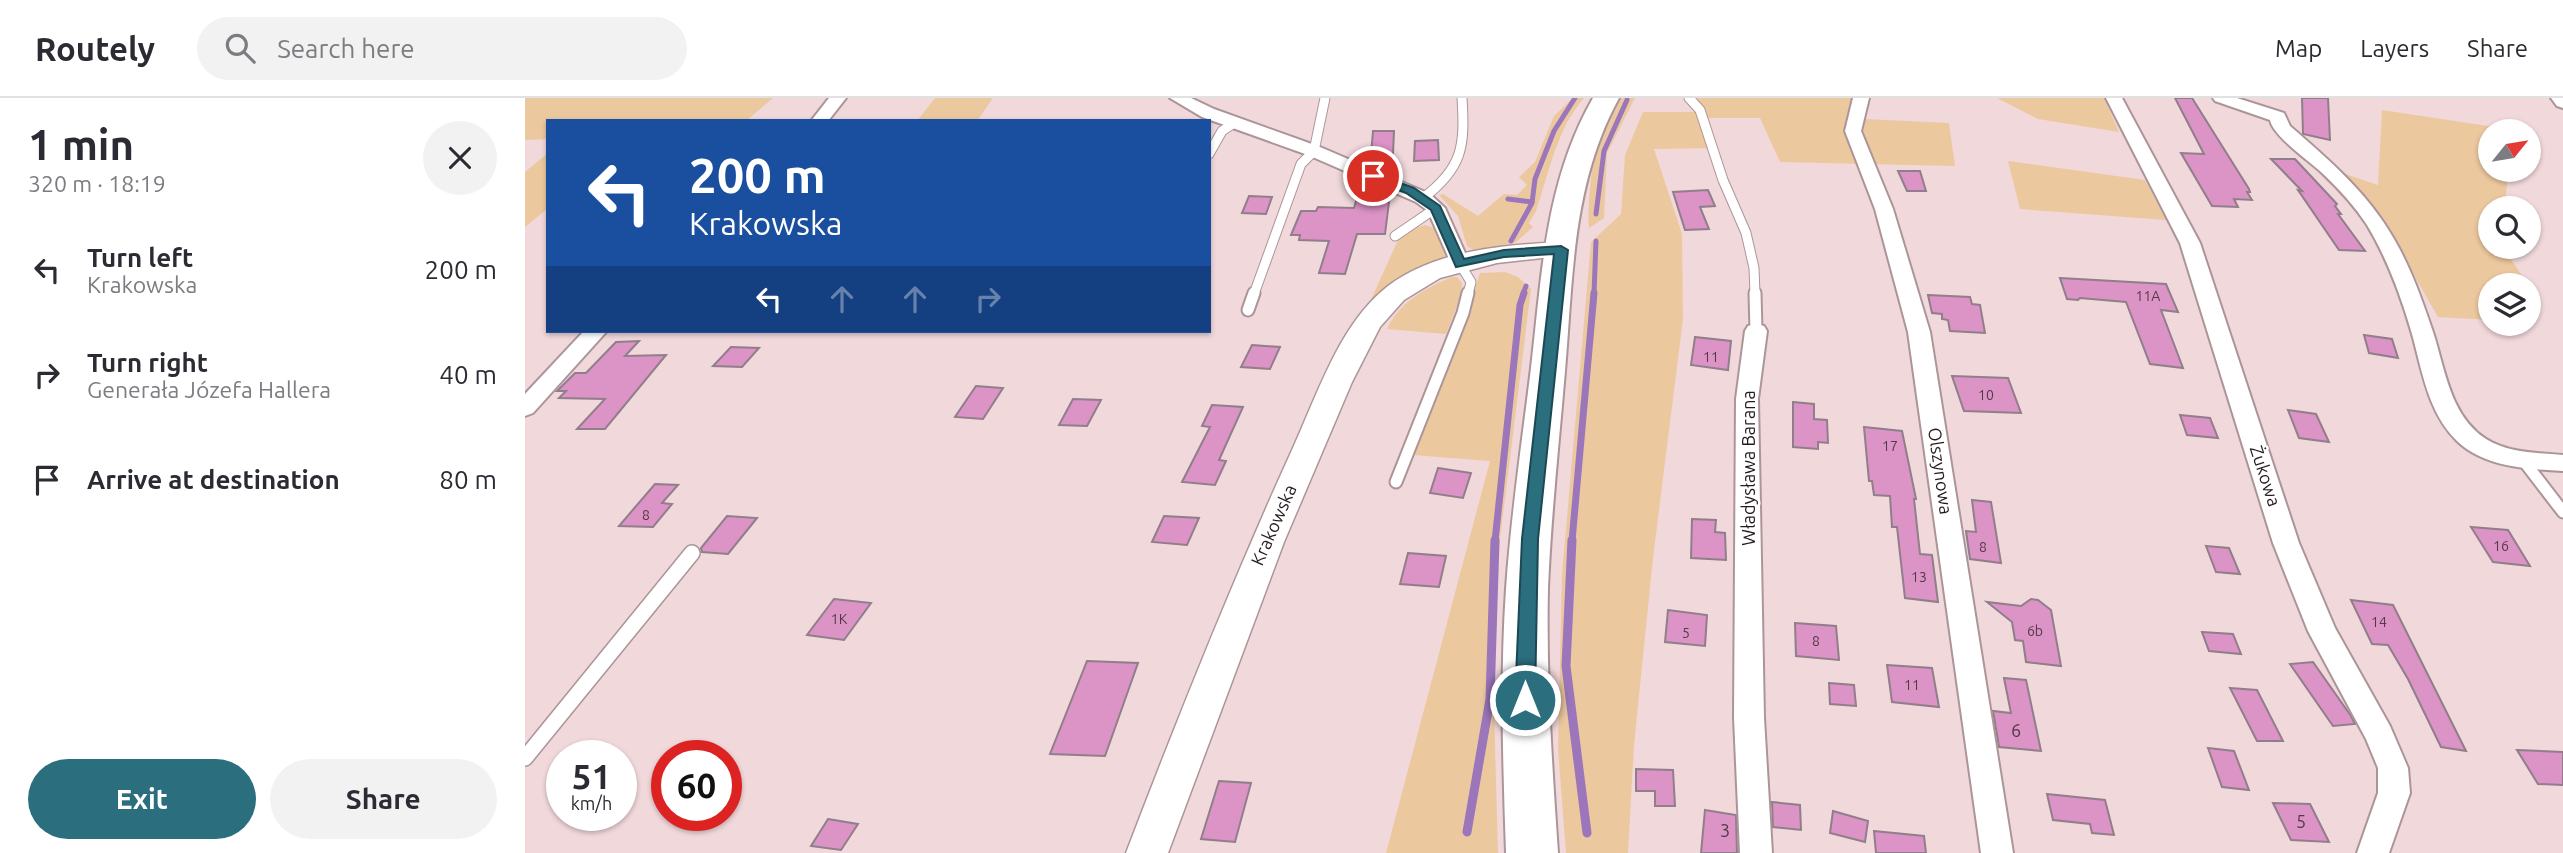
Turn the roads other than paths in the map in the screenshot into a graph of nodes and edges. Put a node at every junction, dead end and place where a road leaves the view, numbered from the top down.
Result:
1 (838, 98) edge
2 (1178, 98) edge
3 (1325, 98) edge
4 (1462, 98) edge
5 (1606, 98) edge
6 (1689, 98) edge
7 (1861, 98) edge
8 (2114, 98) edge
9 (2221, 98) edge
10 (2559, 98) edge
11 (2563, 103) edge
12 (2278, 107) edge
13 (821, 119) edge
14 (1234, 123) junction
15 (1211, 150) edge
16 (1314, 151) junction
17 (1430, 203) junction
18 (1395, 236) dead end
19 (1560, 260) junction
20 (1468, 263) junction
21 (1248, 310) dead end
22 (1756, 331) joint
23 (594, 333) edge
24 (525, 408) edge
25 (2523, 460) junction
26 (2563, 464) edge
27 (1396, 482) dead end
28 (2563, 512) edge
29 (692, 553) dead end
30 (525, 758) edge
31 (1147, 853) edge
32 (1532, 853) edge
33 (1756, 853) edge
34 (1997, 853) edge
35 (2373, 853) edge

1 - 13 street
2 - 14 street
3 - 16 lane
4 - 17 lane
5 - 19 main road
6 - 22 lane, Władysława Barana
7 - 34 street, Olszynowa
8 - 35 street, Żukowa
9 - 12 street
10 - 11 street
12 - 25 street
14 - 15 lane
14 - 16 street
16 - 17 street
16 - 21 lane
17 - 18 lane
17 - 20 street
19 - 20 street, Krakowska
19 - 32 main road
20 - 27 lane
20 - 31 street, Krakowska
22 - 33 street, Władysława Barana
23 - 24 street
25 - 26 street
25 - 28 lane
29 - 30 lane

